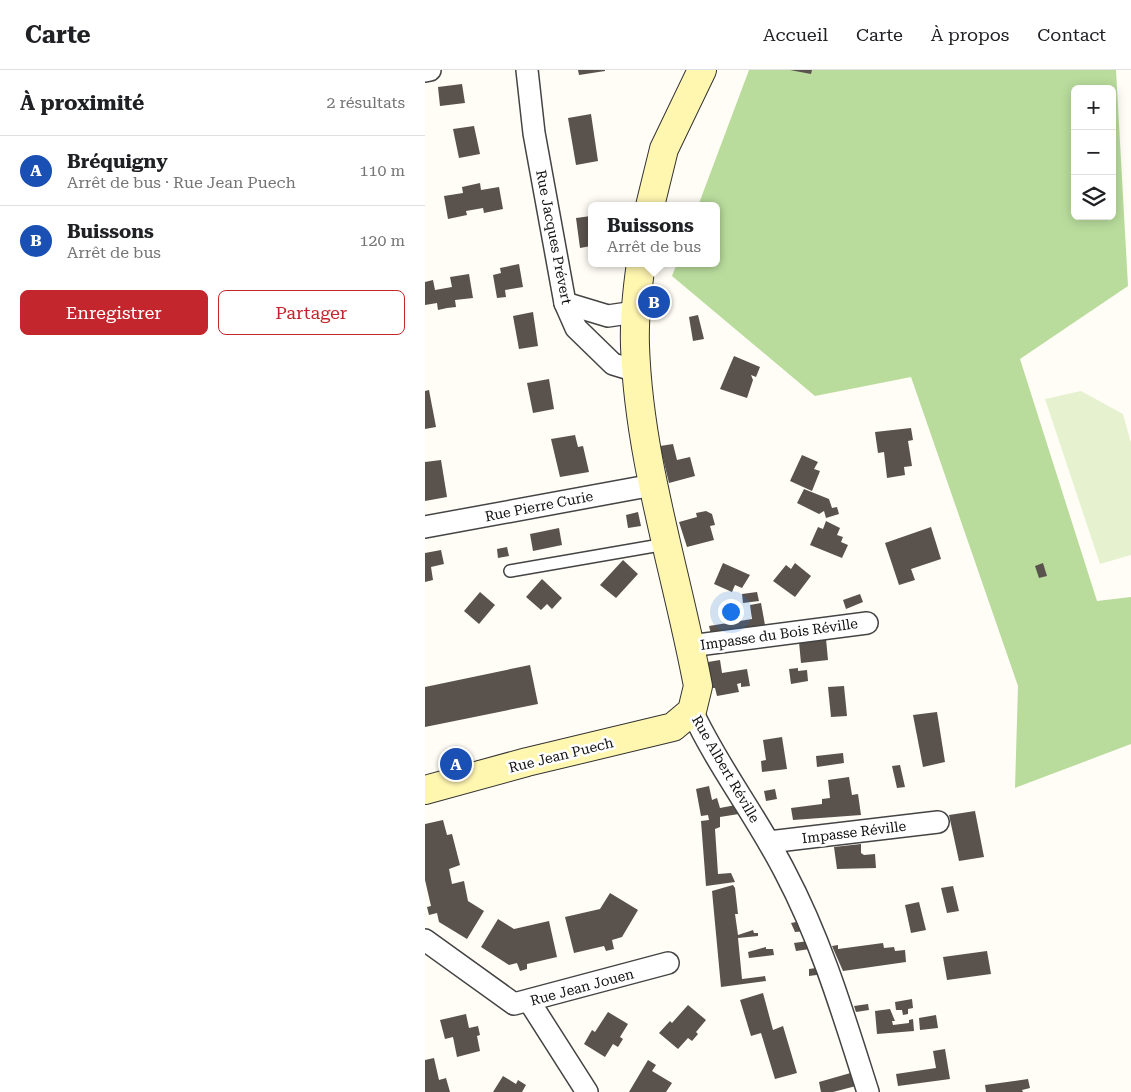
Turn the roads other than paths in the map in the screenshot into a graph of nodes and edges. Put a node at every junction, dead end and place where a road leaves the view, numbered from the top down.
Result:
1 (430, 70) edge
2 (527, 70) edge
3 (702, 70) edge
4 (425, 71) edge
5 (651, 202) edge
6 (641, 267) edge
7 (565, 303) junction
8 (635, 312) junction
9 (636, 370) junction
10 (653, 485) junction
11 (425, 528) edge
12 (666, 544) junction
13 (510, 571) dead end
14 (867, 623) dead end
15 (690, 646) junction
16 (692, 711) junction
17 (425, 790) edge
18 (938, 822) dead end
19 (769, 842) junction
20 (425, 940) edge
21 (668, 963) dead end
22 (529, 1002) junction
23 (587, 1092) edge
24 (868, 1092) edge

1 - 4 street
2 - 7 street, Rue Jacques Prévert
3 - 5 street
6 - 8 street, Rue Albert Réville
7 - 8 street
7 - 9 street, Rue Jacques Prévert
8 - 9 street, Rue Albert Réville
9 - 10 street, Rue Albert Réville
10 - 11 street, Rue Pierre Curie
10 - 12 street, Rue Albert Réville
12 - 13 lane
12 - 15 street, Rue Albert Réville
14 - 15 street, Impasse du Bois Réville
15 - 16 street, Rue Albert Réville
16 - 17 street, Rue Jean Puech
16 - 19 street, Rue Albert Réville
18 - 19 street, Impasse Réville
19 - 24 street, Rue Albert Réville
20 - 22 street, Rue Jean Jouen
21 - 22 street, Rue Jean Jouen
22 - 23 street

